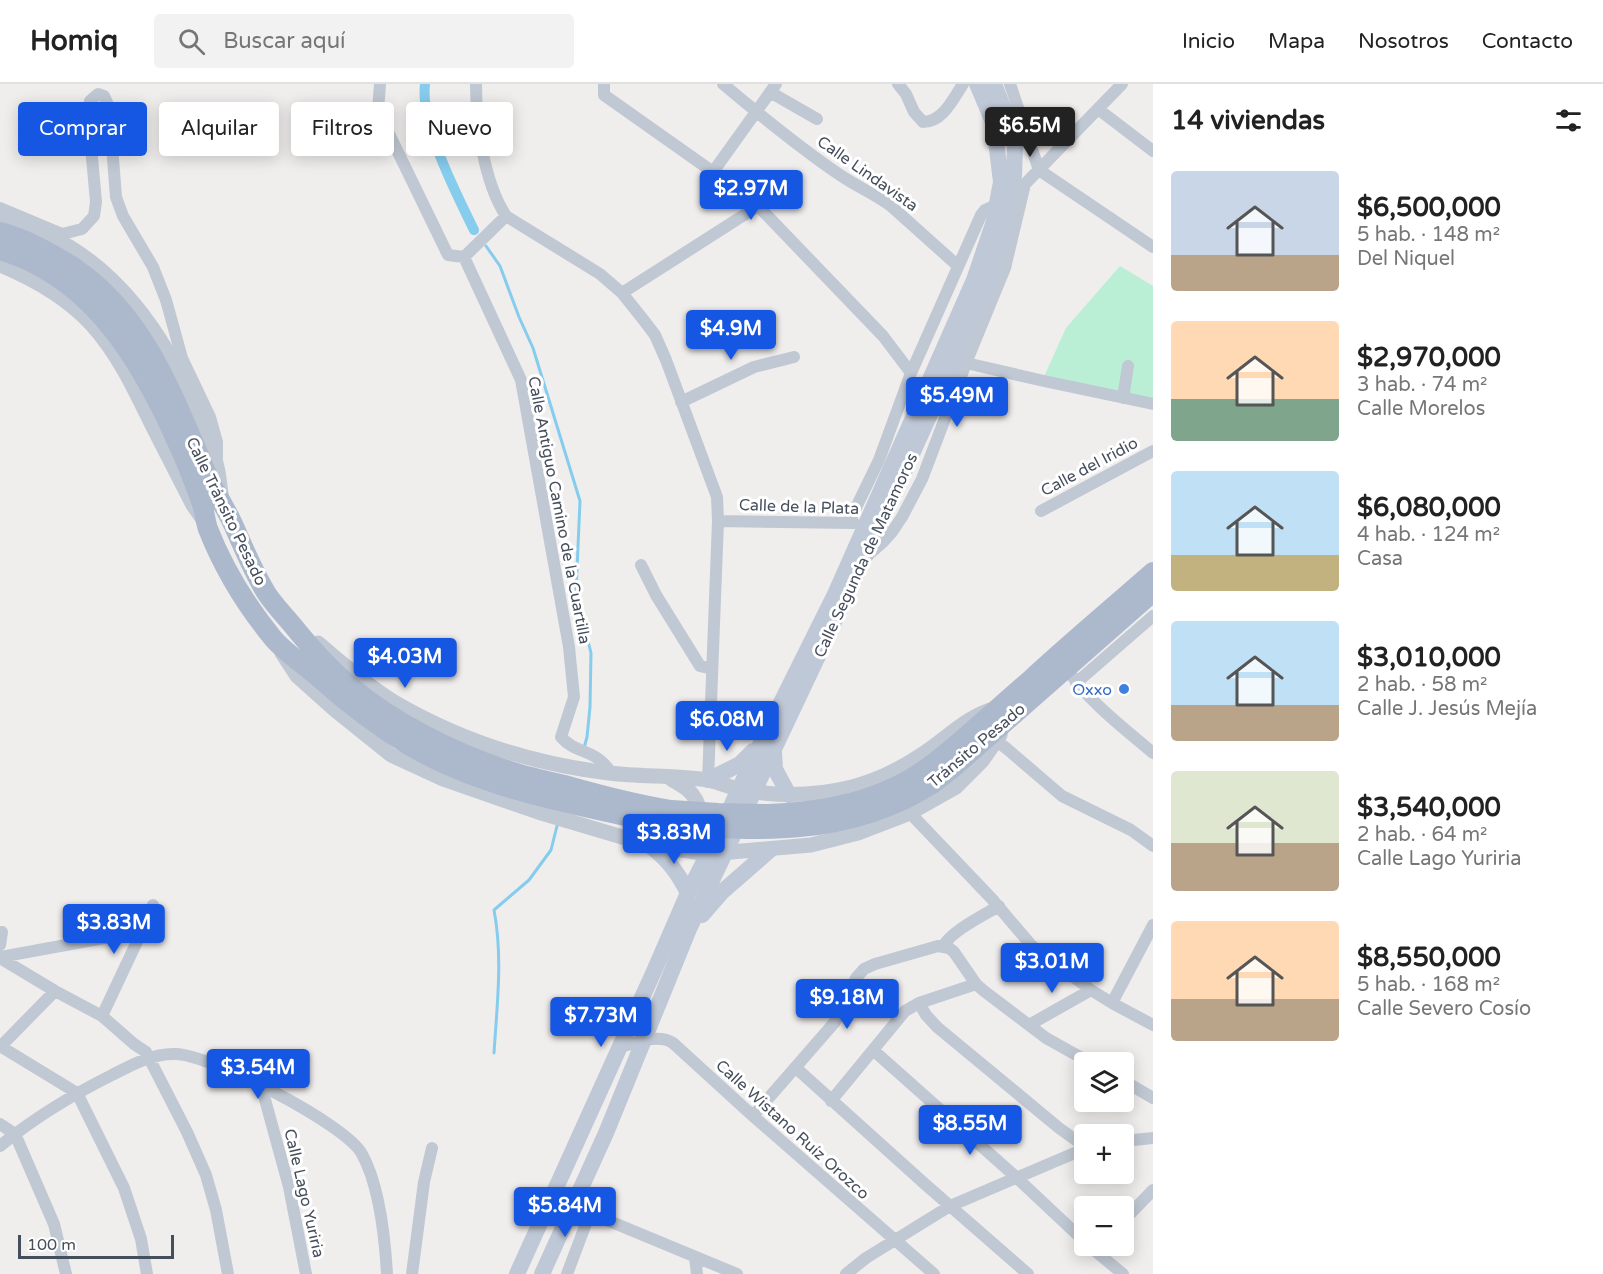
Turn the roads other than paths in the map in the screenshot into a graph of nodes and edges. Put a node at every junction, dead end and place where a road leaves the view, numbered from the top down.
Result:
1 (380, 84) edge
2 (476, 84) edge
3 (604, 84) edge
4 (723, 84) edge
5 (898, 84) edge
6 (963, 84) edge
7 (977, 84) edge
8 (994, 84) edge
9 (1010, 84) edge
10 (1122, 84) edge
11 (773, 88) edge
12 (1098, 110) junction
13 (756, 112) junction
14 (817, 119) dead end
15 (1153, 151) edge
16 (1039, 170) junction
17 (713, 172) junction
18 (1025, 184) junction
19 (1004, 202) junction
20 (758, 206) junction
21 (0, 208) edge
22 (506, 216) junction
23 (0, 218) edge
24 (0, 232) edge
25 (1153, 247) edge
26 (0, 250) edge
27 (464, 257) junction
28 (0, 265) edge
29 (958, 266) junction
30 (622, 293) junction
31 (794, 357) dead end
32 (966, 363) junction
33 (1128, 366) dead end
34 (911, 373) junction
35 (1123, 398) junction
36 (681, 402) junction
37 (1153, 404) edge
38 (1153, 451) edge
39 (217, 467) junction
40 (223, 503) junction
41 (1041, 511) dead end
42 (718, 521) junction
43 (207, 526) junction
44 (864, 526) junction
45 (864, 558) junction
46 (641, 565) dead end
47 (1153, 572) edge
48 (1153, 592) edge
49 (278, 608) junction
50 (1153, 616) edge
51 (712, 669) junction
52 (1071, 675) junction
53 (1001, 730) junction
54 (767, 748) junction
55 (1153, 753) edge
56 (612, 774) junction
57 (668, 777) junction
58 (926, 779) junction
59 (708, 780) junction
60 (754, 791) junction
61 (789, 795) junction
62 (548, 798) junction
63 (738, 806) junction
64 (910, 813) junction
65 (658, 823) joint
66 (649, 845) junction
67 (1153, 846) edge
68 (670, 847) junction
69 (774, 849) junction
70 (725, 852) junction
71 (708, 854) junction
72 (688, 893) junction
73 (153, 904) dead end
74 (999, 906) junction
75 (1153, 925) edge
76 (689, 929) junction
77 (142, 931) junction
78 (943, 947) junction
79 (0, 958) edge
80 (976, 984) junction
81 (1091, 990) junction
82 (55, 991) junction
83 (919, 1003) junction
84 (1112, 1003) junction
85 (102, 1016) junction
86 (1029, 1025) junction
87 (1153, 1025) edge
88 (644, 1040) junction
89 (0, 1046) edge
90 (620, 1047) junction
91 (873, 1050) junction
92 (1074, 1054) edge
93 (150, 1058) junction
94 (796, 1068) junction
95 (261, 1085) junction
96 (1134, 1087) edge
97 (76, 1093) junction
98 (1153, 1098) edge
99 (831, 1101) junction
100 (753, 1116) junction
101 (0, 1124) edge
102 (15, 1134) junction
103 (1153, 1138) edge
104 (1074, 1140) edge
105 (1134, 1141) edge
106 (0, 1146) edge
107 (432, 1148) dead end
108 (1074, 1152) edge
109 (1016, 1177) junction
110 (1153, 1190) edge
111 (551, 1199) junction
112 (573, 1206) junction
113 (950, 1206) junction
114 (1134, 1210) edge
115 (590, 1213) junction
116 (1074, 1230) edge
117 (894, 1241) junction
118 (1103, 1256) edge
119 (695, 1257) junction
120 (545, 1268) edge
121 (568, 1272) edge
122 (66, 1274) edge
123 (147, 1274) edge
124 (228, 1274) edge
125 (306, 1274) edge
126 (387, 1274) edge
127 (412, 1274) edge
128 (517, 1274) edge
129 (697, 1274) edge
130 (737, 1274) edge
131 (846, 1274) edge
132 (934, 1274) edge
133 (1028, 1274) edge
134 (1123, 1274) edge

1 - 27 street
2 - 22 street
3 - 17 street
4 - 13 street, Calle Lindavista
5 - 6 street
7 - 19 main road, Calle Segunda de Matamoros
8 - 19 main road, Calle Segunda de Matamoros
9 - 16 street
10 - 12 street
11 - 13 street
11 - 14 street
12 - 15 street
12 - 16 street
13 - 17 street
13 - 29 street, Calle Lindavista
16 - 18 street
16 - 25 street
17 - 20 street
18 - 19 street
18 - 32 street
19 - 29 street
19 - 44 main road, Calle Segunda de Matamoros
20 - 30 street
20 - 34 street
21 - 39 street
22 - 27 street
22 - 30 street
23 - 39 street
24 - 40 main road, Calle Tránsito Pesado
26 - 43 main road, Calle Tránsito Pesado
27 - 56 street, Calle Antiguo Camino de la Cuartilla
28 - 43 street
29 - 34 street
30 - 36 street
31 - 36 street
32 - 35 street
32 - 45 street
33 - 35 street
34 - 44 street
35 - 37 street
36 - 42 street
38 - 41 street, Calle del Iridio
39 - 40 street
40 - 49 main road, Calle Tránsito Pesado
42 - 44 street, Calle de la Plata
42 - 51 street
43 - 62 main road, Calle Tránsito Pesado
44 - 45 main road, Calle Segunda de Matamoros
44 - 54 main road, Calle Segunda de Matamoros
45 - 54 main road, Calle Segunda de Matamoros
46 - 51 street
47 - 53 main road, Tránsito Pesado
48 - 52 main road, Tránsito Pesado
49 - 56 street
49 - 62 main road, Calle Tránsito Pesado
50 - 52 street
51 - 59 street
52 - 53 main road, Tránsito Pesado
52 - 55 street
53 - 58 main road, Tránsito Pesado
53 - 61 street
53 - 64 street
53 - 67 street
54 - 59 main road
54 - 60 main road
54 - 61 main road
56 - 57 street
57 - 59 street
57 - 68 street
58 - 62 main road, Calle Tránsito Pesado, bridge
58 - 65 main road, Tránsito Pesado, bridge
59 - 60 street
60 - 61 street
60 - 63 main road
60 - 69 street
62 - 65 main road, Calle Tránsito Pesado
62 - 66 street
63 - 70 main road
63 - 71 main road
64 - 69 street
64 - 74 street
66 - 68 street
66 - 72 main road
68 - 71 street
69 - 70 street
69 - 76 main road
70 - 71 street
70 - 76 main road
71 - 72 main road
72 - 90 main road
73 - 77 street
74 - 78 street
74 - 81 street
75 - 84 street
76 - 88 main road
77 - 79 street
77 - 85 street
78 - 80 street
78 - 94 street
79 - 82 street
80 - 83 street
80 - 86 street
81 - 84 street
81 - 86 street
82 - 85 street
82 - 89 street
83 - 91 street
83 - 104 street
84 - 87 street
85 - 93 street
86 - 92 street
88 - 90 street, Calle Wistano Ruíz Orozco
88 - 100 street, Calle Wistano Ruíz Orozco
88 - 112 main road
89 - 97 street
90 - 111 main road
91 - 99 street
91 - 109 street
93 - 95 street
93 - 97 street
93 - 124 street
94 - 99 street
94 - 100 street
95 - 125 street, Calle Lago Yuriria
95 - 126 street
96 - 98 street
97 - 102 street
97 - 123 street
99 - 113 street
100 - 117 street, Calle Wistano Ruíz Orozco
101 - 102 street
102 - 106 street
102 - 122 street
103 - 105 street
107 - 127 street
108 - 109 street
109 - 113 street
109 - 116 street
110 - 114 street
111 - 112 street
111 - 128 main road
112 - 115 street
112 - 120 main road
113 - 117 street
113 - 133 street
115 - 119 street
115 - 121 street
117 - 131 street
117 - 132 street, Calle Wistano Ruíz Orozco
118 - 134 street
119 - 129 street
119 - 130 street
120 - 121 street

